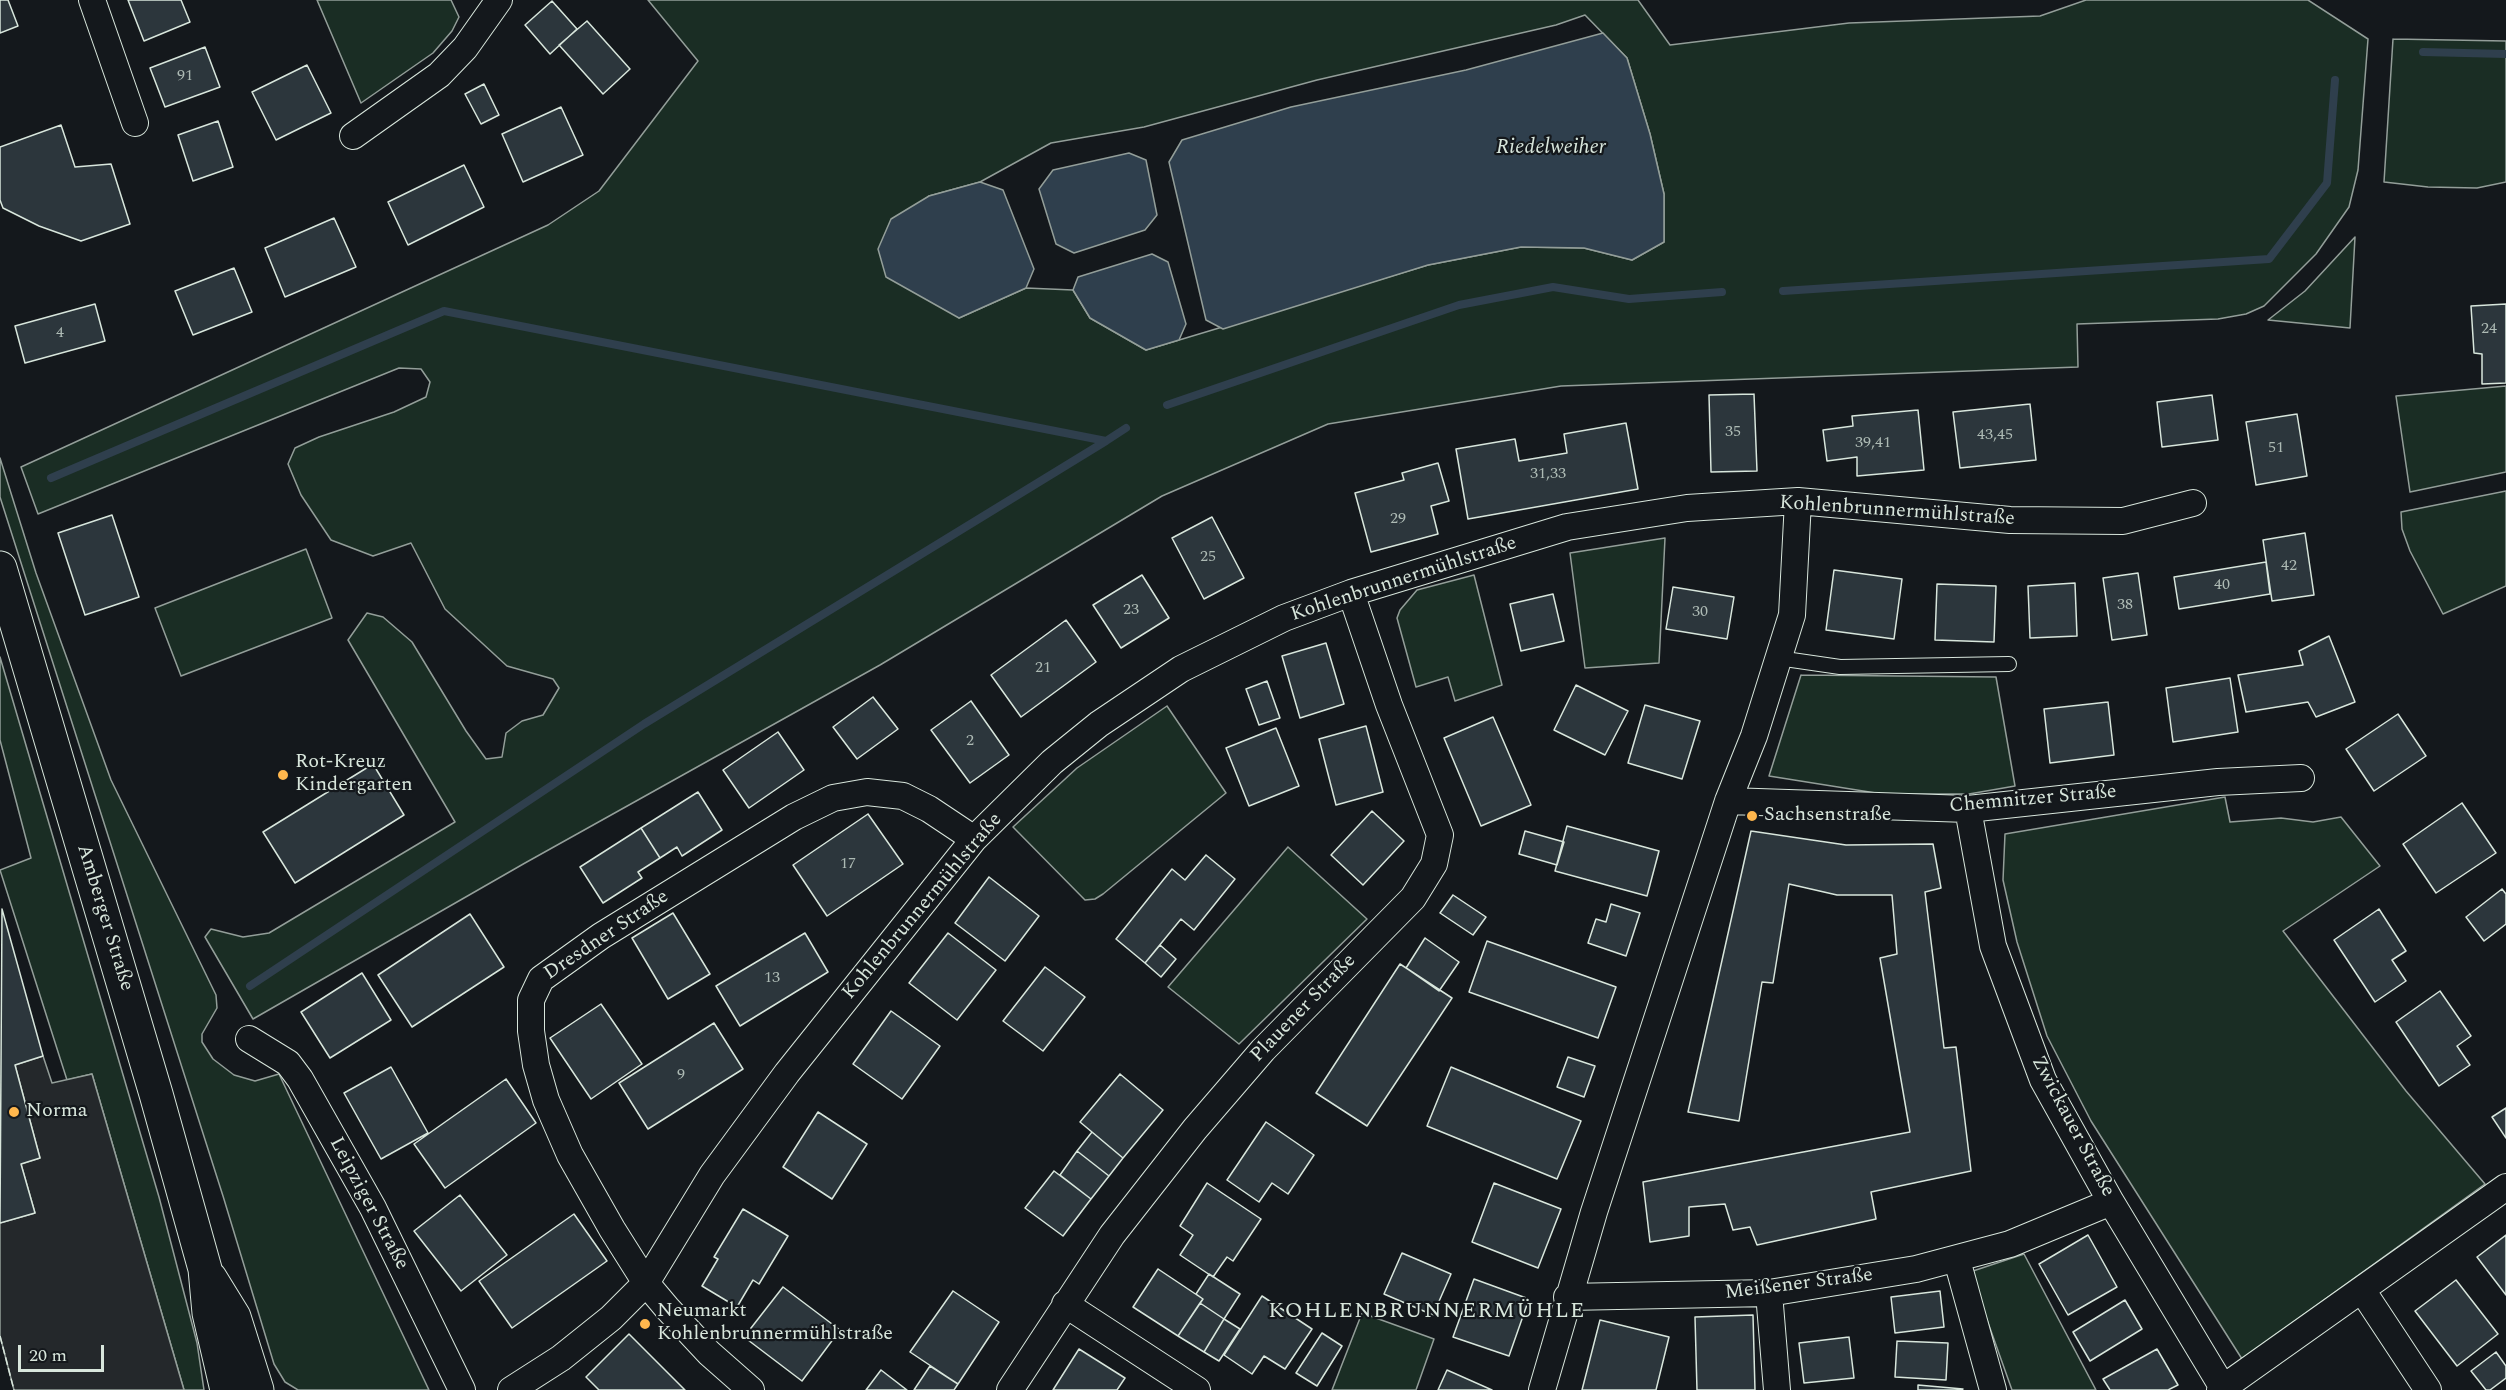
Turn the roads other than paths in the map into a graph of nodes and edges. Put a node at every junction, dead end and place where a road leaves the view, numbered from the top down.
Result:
1 (92, 0) edge
2 (499, 0) edge
3 (135, 123) dead end
4 (353, 136) dead end
5 (1798, 501) junction
6 (2193, 503) dead end
7 (0, 568) edge
8 (1351, 593) junction
9 (1778, 658) junction
10 (2009, 664) dead end
11 (2301, 778) dead end
12 (1728, 801) junction
13 (1968, 809) junction
14 (974, 839) junction
15 (249, 1039) dead end
16 (2506, 1187) edge
17 (2111, 1202) junction
18 (1957, 1260) junction
19 (205, 1269) junction
20 (646, 1283) junction
21 (2362, 1290) junction
22 (1769, 1293) junction
23 (1567, 1297) junction
24 (1065, 1304) junction
25 (2222, 1389) edge
26 (227, 1390) edge
27 (257, 1390) edge
28 (462, 1390) edge
29 (511, 1390) edge
30 (750, 1390) edge
31 (1010, 1390) edge
32 (1197, 1390) edge
33 (1542, 1390) edge
34 (1777, 1390) edge
35 (1993, 1390) edge
36 (2428, 1390) edge

1 - 3 street
2 - 4 street
5 - 6 street, Kohlenbrunnermühlstraße
5 - 8 street, Kohlenbrunnermühlstraße
5 - 9 street
7 - 19 main road, Amberger Straße
8 - 14 street, Kohlenbrunnermühlstraße
8 - 24 street, Plauener Straße
9 - 10 lane
9 - 12 street
11 - 13 street, Chemnitzer Straße
12 - 13 street, Chemnitzer Straße
12 - 23 street
13 - 17 street, Zwickauer Straße
14 - 20 street, Kohlenbrunnermühlstraße
14 - 20 street, Dresdner Straße
15 - 28 street, Leipziger Straße
16 - 21 street
17 - 18 street, Meißener Straße
17 - 25 street, Zwickauer Straße
18 - 22 street, Meißener Straße
18 - 35 street
19 - 26 main road, Amberger Straße
19 - 27 main road, Amberger Straße
20 - 29 street, Kohlenbrunnermühlstraße
20 - 30 street, Dresdner Straße
21 - 25 street
21 - 36 street
22 - 23 street, Meißener Straße
22 - 34 street
23 - 33 street
24 - 31 street, Plauener Straße
24 - 32 street

